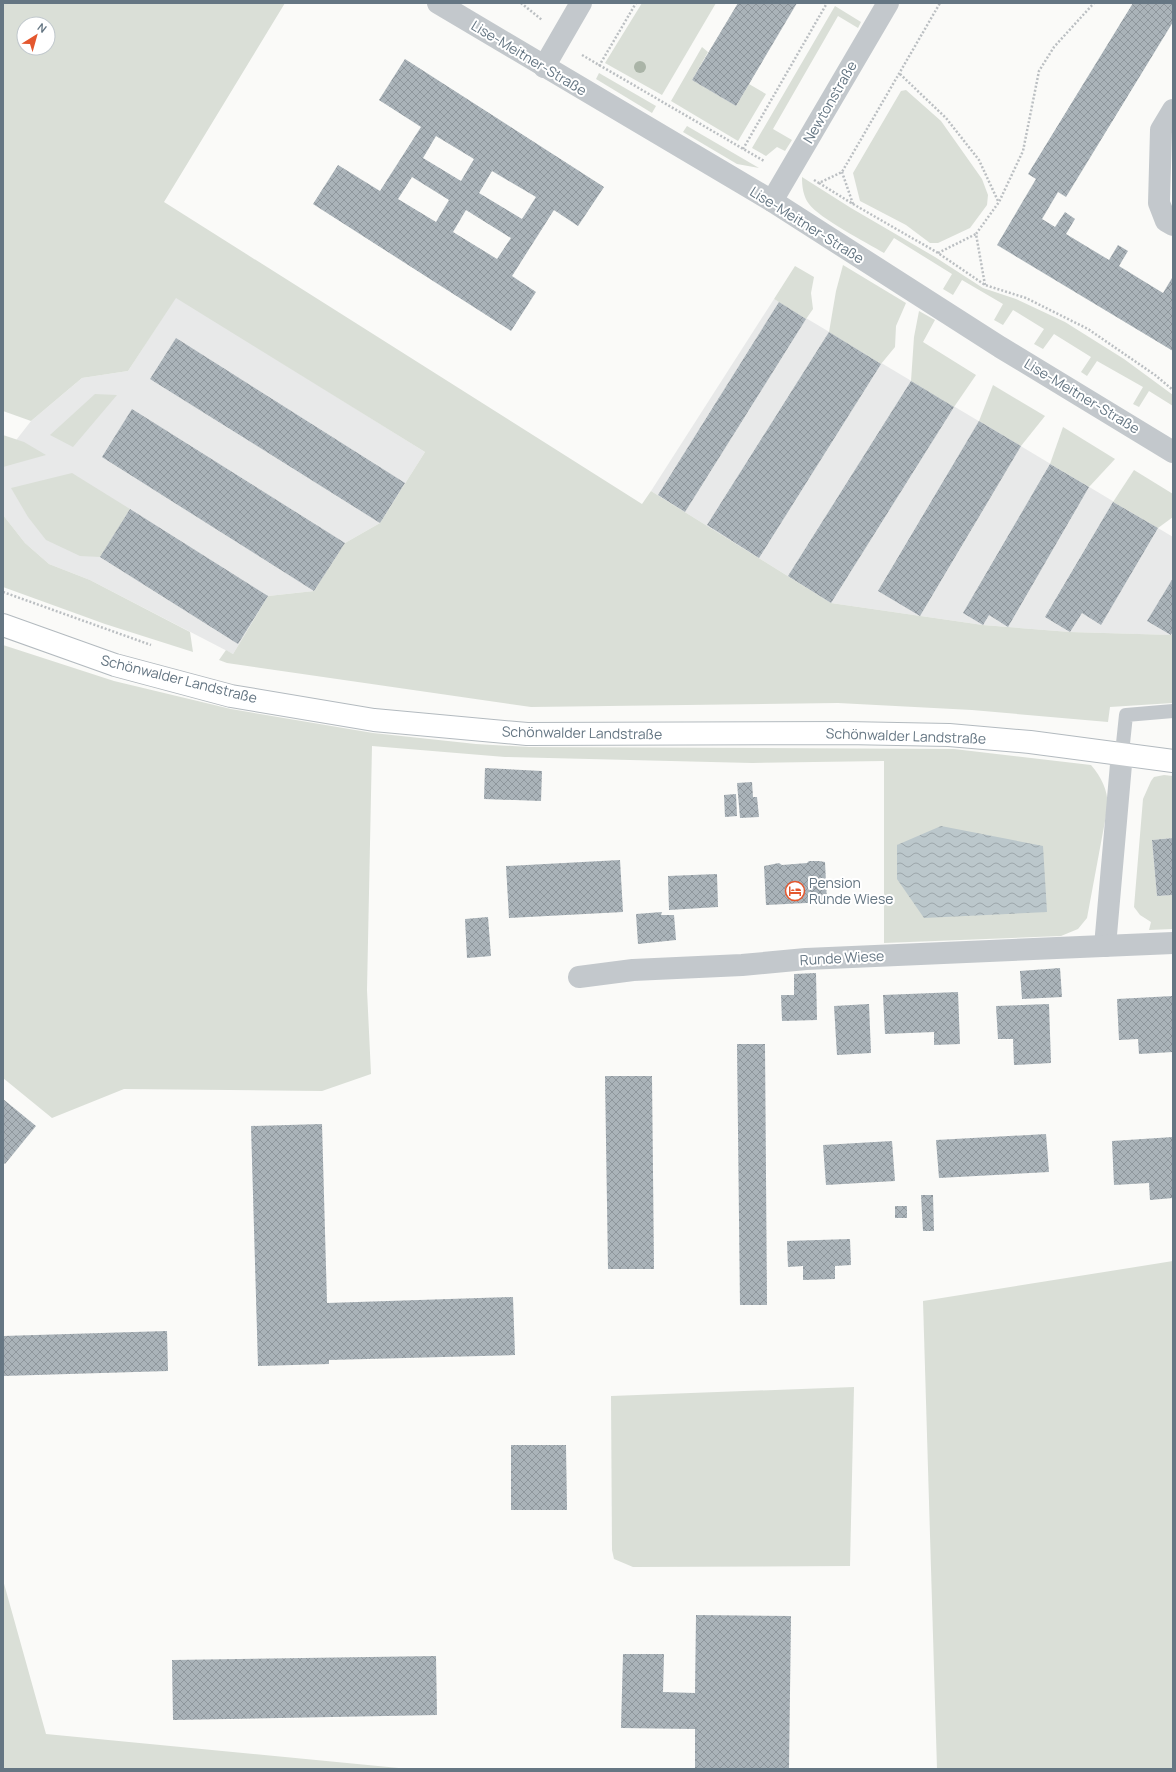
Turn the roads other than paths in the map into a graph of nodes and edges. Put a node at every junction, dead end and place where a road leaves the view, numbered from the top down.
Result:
1 (438, 3) edge
2 (581, 3) edge
3 (888, 3) edge
4 (544, 67) junction
5 (1173, 110) edge
6 (772, 202) junction
7 (1170, 223) edge
8 (1173, 452) edge
9 (3, 626) edge
10 (1173, 711) edge
11 (1122, 753) junction
12 (1173, 761) edge
13 (1173, 943) edge
14 (1105, 946) junction
15 (579, 977) dead end

1 - 4 street, Lise-Meitner-Straße
2 - 4 street
3 - 6 street, Newtonstraße
4 - 6 street, Lise-Meitner-Straße
5 - 7 street
6 - 8 street, Lise-Meitner-Straße
9 - 11 main road, Schönwalder Landstraße
10 - 11 lane
11 - 12 main road, Schönwalder Landstraße
11 - 14 street
13 - 14 street, Runde Wiese
14 - 15 street, Runde Wiese

